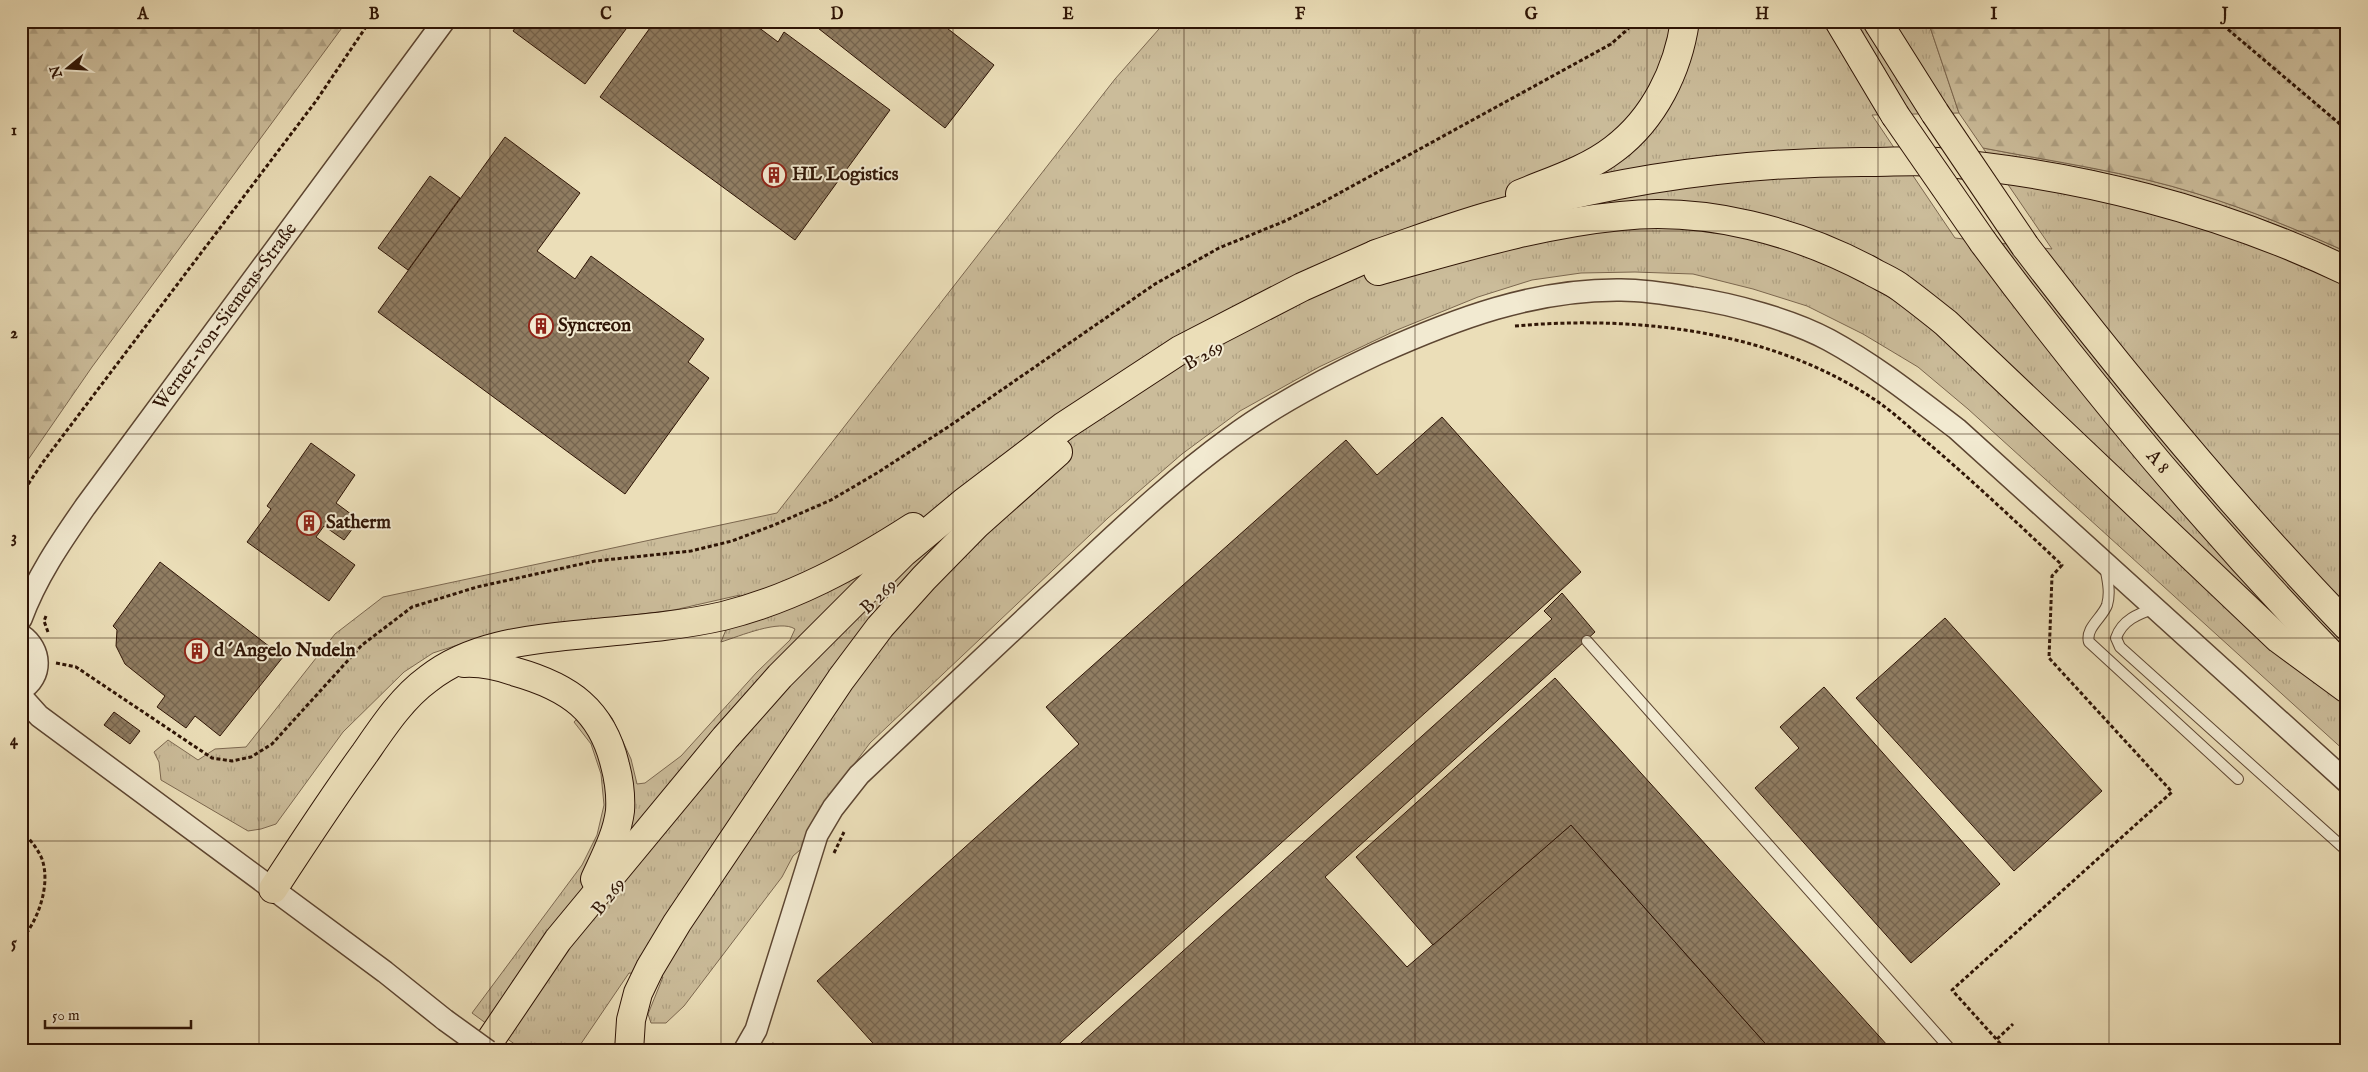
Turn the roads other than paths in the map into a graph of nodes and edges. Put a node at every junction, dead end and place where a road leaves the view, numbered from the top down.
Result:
1 (444, 21) edge
2 (1685, 21) edge
3 (1839, 21) edge
4 (1877, 21) edge
5 (1376, 263) junction
6 (2347, 271) edge
7 (2347, 288) edge
8 (1063, 437) junction
9 (2104, 562) junction
10 (2155, 608) junction
11 (21, 619) edge
12 (2347, 626) edge
13 (21, 635) edge
14 (1587, 641) dead end
15 (450, 664) junction
16 (2347, 671) edge
17 (2347, 689) edge
18 (21, 690) edge
19 (21, 696) edge
20 (2238, 779) dead end
21 (2347, 782) edge
22 (2347, 851) edge
23 (273, 889) junction
24 (558, 940) junction
25 (483, 1051) edge
26 (489, 1051) edge
27 (629, 1051) edge
28 (744, 1051) edge
29 (1952, 1051) edge

1 - 11 street, Werner-von-Siemens-Straße
2 - 5 main road
3 - 16 main road, A 8 / A 8, bridge
4 - 12 main road, A 8, bridge
5 - 6 main road
5 - 7 main road
5 - 8 main road, B 269 / B 269
5 - 17 main road
8 - 15 main road
8 - 24 main road
8 - 26 main road, B 269 / B 269
8 - 27 main road
9 - 10 street
9 - 20 lane
9 - 28 street
10 - 21 street
10 - 22 lane
13 - 18 street
14 - 29 lane
15 - 23 main road
15 - 24 main road
19 - 23 street
23 - 26 street, bridge
24 - 25 main road

